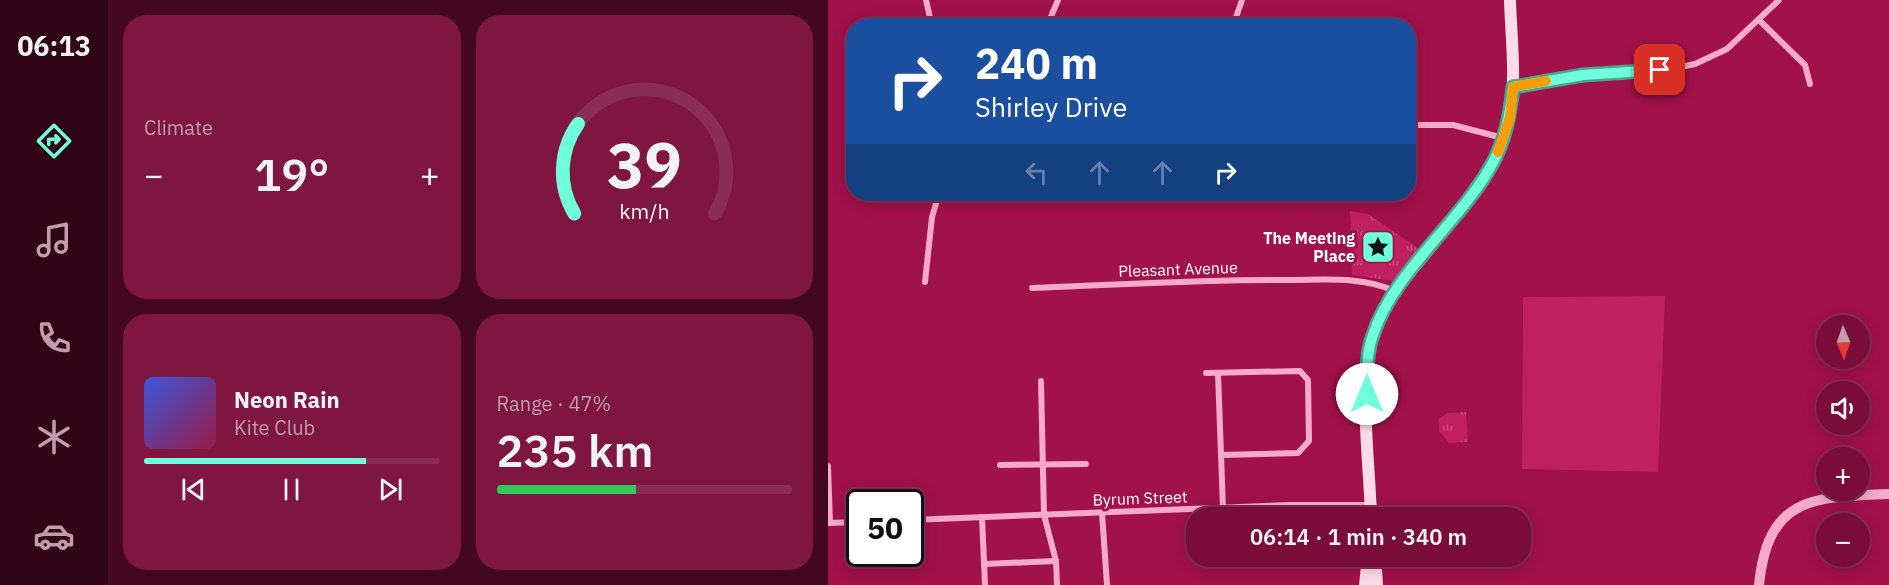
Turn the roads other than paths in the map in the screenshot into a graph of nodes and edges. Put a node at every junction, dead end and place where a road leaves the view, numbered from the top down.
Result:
1 (926, 0) edge
2 (1058, 0) edge
3 (1242, 0) edge
4 (1510, 0) edge
5 (1779, 0) edge
6 (930, 18) edge
7 (1050, 18) edge
8 (1236, 18) edge
9 (1759, 20) junction
10 (1810, 84) dead end
11 (1513, 87) junction
12 (1416, 125) edge
13 (1504, 138) junction
14 (937, 201) edge
15 (925, 282) dead end
16 (1032, 288) dead end
17 (1395, 291) junction
18 (1206, 373) dead end
19 (1218, 373) junction
20 (1041, 381) dead end
21 (1221, 455) junction
22 (1086, 464) dead end
23 (1000, 465) dead end
24 (1042, 465) junction
25 (828, 466) edge
26 (1889, 494) edge
27 (1223, 507) edge
28 (1371, 507) edge
29 (1186, 510) edge
30 (1102, 513) junction
31 (1044, 515) junction
32 (982, 517) junction
33 (924, 519) edge
34 (846, 522) edge
35 (829, 523) edge
36 (1056, 561) junction
37 (984, 564) junction
38 (1367, 567) edge
39 (1376, 567) edge
40 (985, 585) edge
41 (1057, 585) edge
42 (1107, 585) edge
43 (1365, 585) edge
44 (1377, 585) edge
45 (1759, 585) edge

1 - 6 street
2 - 7 street
3 - 8 street
4 - 11 main road
5 - 9 street
9 - 10 street
9 - 11 street
11 - 13 main road
12 - 13 street
13 - 17 main road
14 - 15 street
16 - 17 street, Pleasant Avenue
17 - 28 main road
18 - 19 street
19 - 21 street
19 - 21 street
20 - 24 street
21 - 27 street
22 - 24 street
23 - 24 street
24 - 31 street
25 - 35 street
26 - 45 street
29 - 30 street, Byrum Street
30 - 31 street, Byrum Street
30 - 42 street
31 - 32 street, Byrum Street
31 - 36 street
32 - 33 street, Byrum Street
32 - 37 street
34 - 35 street
36 - 37 street
36 - 41 street
37 - 40 street
38 - 43 main road
39 - 44 main road

